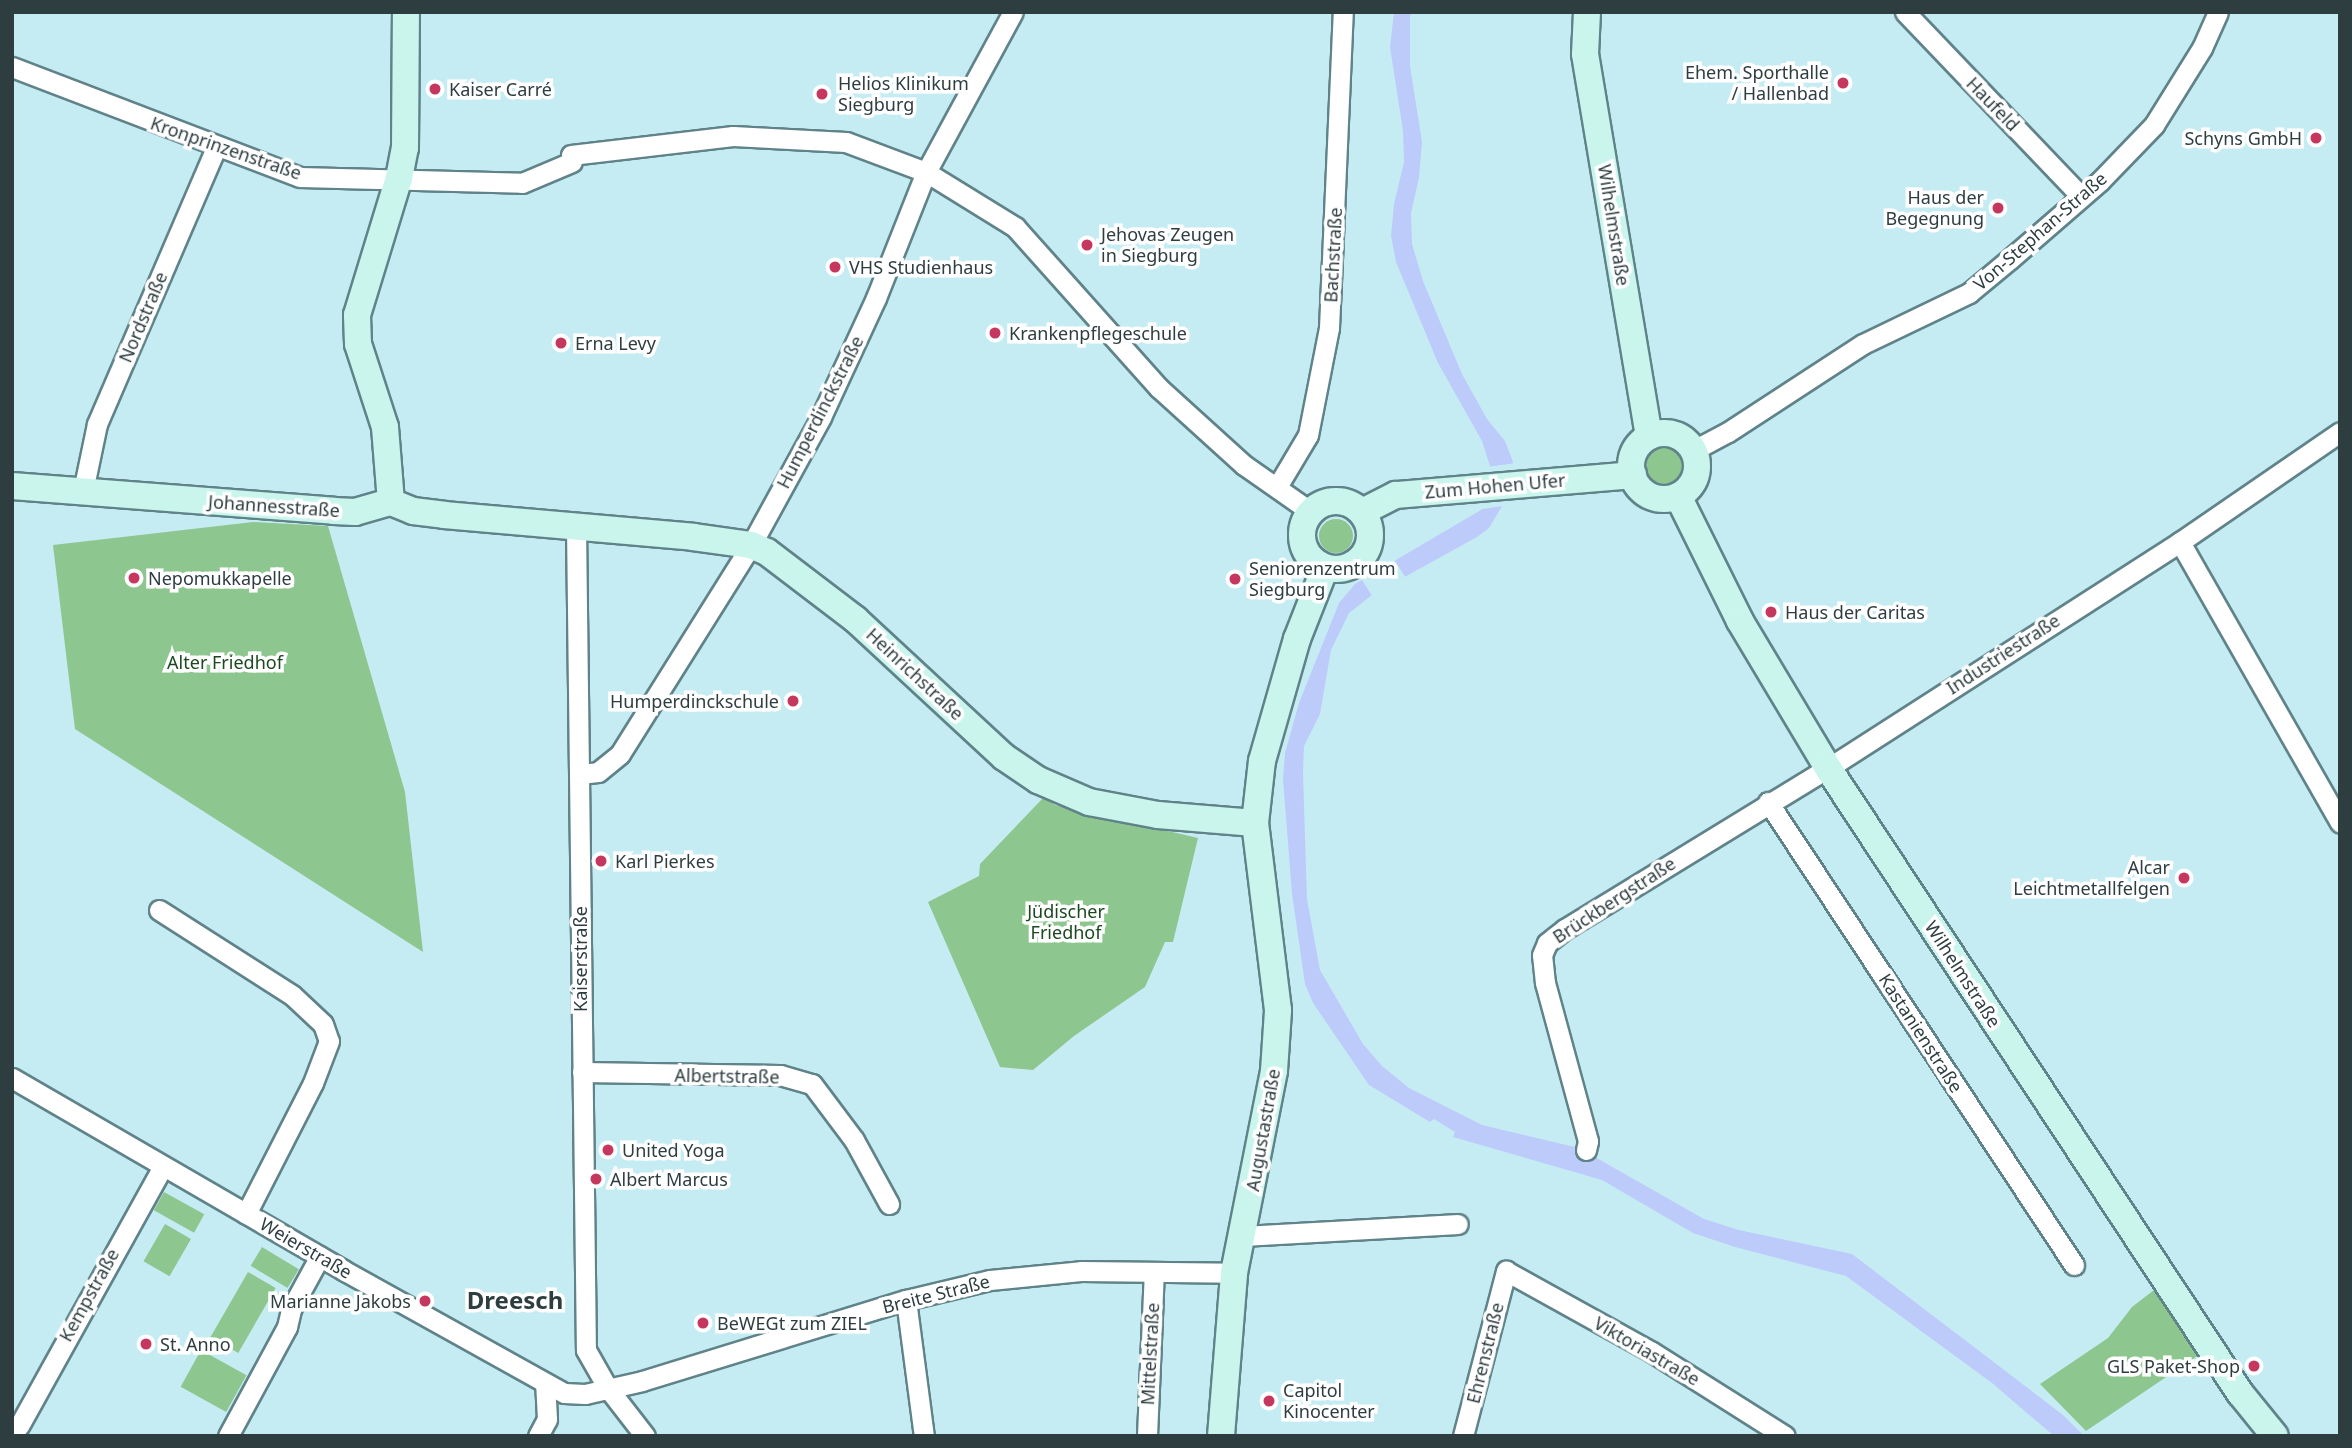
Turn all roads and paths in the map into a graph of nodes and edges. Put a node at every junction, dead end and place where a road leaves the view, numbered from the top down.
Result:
1 (406, 12) edge
2 (1013, 12) edge
3 (1343, 12) edge
4 (1587, 12) edge
5 (1905, 12) edge
6 (2218, 12) edge
7 (12, 67) edge
8 (216, 148) junction
9 (926, 172) junction
10 (399, 178) junction
11 (2081, 196) junction
12 (2340, 432) edge
13 (1649, 436) junction
14 (1694, 450) junction
15 (1633, 475) junction
16 (12, 486) edge
17 (1277, 487) junction
18 (83, 491) junction
19 (1678, 496) junction
20 (391, 502) junction
21 (1311, 512) junction
22 (1362, 512) junction
23 (576, 525) junction
24 (2180, 542) junction
25 (751, 545) junction
26 (1325, 568) junction
27 (1828, 768) junction
28 (580, 774) junction
29 (1768, 802) junction
30 (1255, 823) junction
31 (2340, 823) edge
32 (159, 911) dead end
33 (582, 1072) junction
34 (12, 1077) edge
35 (1586, 1150) dead end
36 (163, 1166) junction
37 (888, 1204) dead end
38 (246, 1214) junction
39 (1458, 1224) dead end
40 (1243, 1236) junction
41 (320, 1256) junction
42 (2074, 1265) dead end
43 (1506, 1271) joint
44 (1154, 1272) junction
45 (1234, 1273) junction
46 (906, 1300) junction
47 (545, 1384) junction
48 (607, 1387) junction
49 (22, 1428) edge
50 (228, 1436) edge
51 (538, 1436) edge
52 (645, 1436) edge
53 (924, 1436) edge
54 (1147, 1436) edge
55 (1221, 1436) edge
56 (1463, 1436) edge
57 (1785, 1436) edge
58 (2275, 1436) edge

1 - 10 main road
2 - 9 street, Humperdinckstraße
3 - 17 street, Bachstraße
4 - 13 main road, Wilhelmstraße
5 - 11 street, Haufeld
6 - 11 street, Von-Stephan-Straße
7 - 8 street, Kronprinzenstraße
8 - 10 street, Kronprinzenstraße
8 - 18 street, Nordstraße
9 - 10 street, Kronprinzenstraße
9 - 17 street, Kronprinzenstraße
9 - 25 street, Humperdinckstraße
10 - 20 main road
11 - 14 street, Von-Stephan-Straße
12 - 24 street, Industriestraße
13 - 14 main road
13 - 15 main road
14 - 19 main road
15 - 19 main road
15 - 22 main road, Zum Hohen Ufer
16 - 18 main road, Johannesstraße
17 - 21 street, Kronprinzenstraße
18 - 20 main road, Johannesstraße
19 - 27 main road, Wilhelmstraße
20 - 23 main road
21 - 22 main road
21 - 26 main road
22 - 26 main road
23 - 25 main road, Heinrichstraße
23 - 28 street, Kaiserstraße
24 - 27 street, Industriestraße
24 - 31 street
25 - 28 street, Humperdinckstraße
25 - 30 main road, Heinrichstraße
26 - 30 main road
27 - 29 street, Brückbergstraße
27 - 58 main road, Wilhelmstraße
28 - 33 street, Kaiserstraße
29 - 35 street, Brückbergstraße
29 - 42 street, Kastanienstraße
30 - 40 main road, Augustastraße
32 - 38 street
33 - 37 street, Albertstraße
33 - 48 street, Kaiserstraße
34 - 36 street, Weierstraße
36 - 38 street, Weierstraße
36 - 49 street, Kempstraße
38 - 41 street, Weierstraße
39 - 40 street
40 - 45 main road, Augustastraße
41 - 47 street, Weierstraße
41 - 50 street
43 - 56 street, Ehrenstraße
43 - 57 street, Viktoriastraße
44 - 45 street, Breite Straße
44 - 46 street, Breite Straße
44 - 54 street, Mittelstraße
45 - 55 main road, Augustastraße
46 - 48 street, Breite Straße
46 - 53 street
47 - 48 street, Weierstraße
47 - 51 street
48 - 52 street, Kaiserstraße

